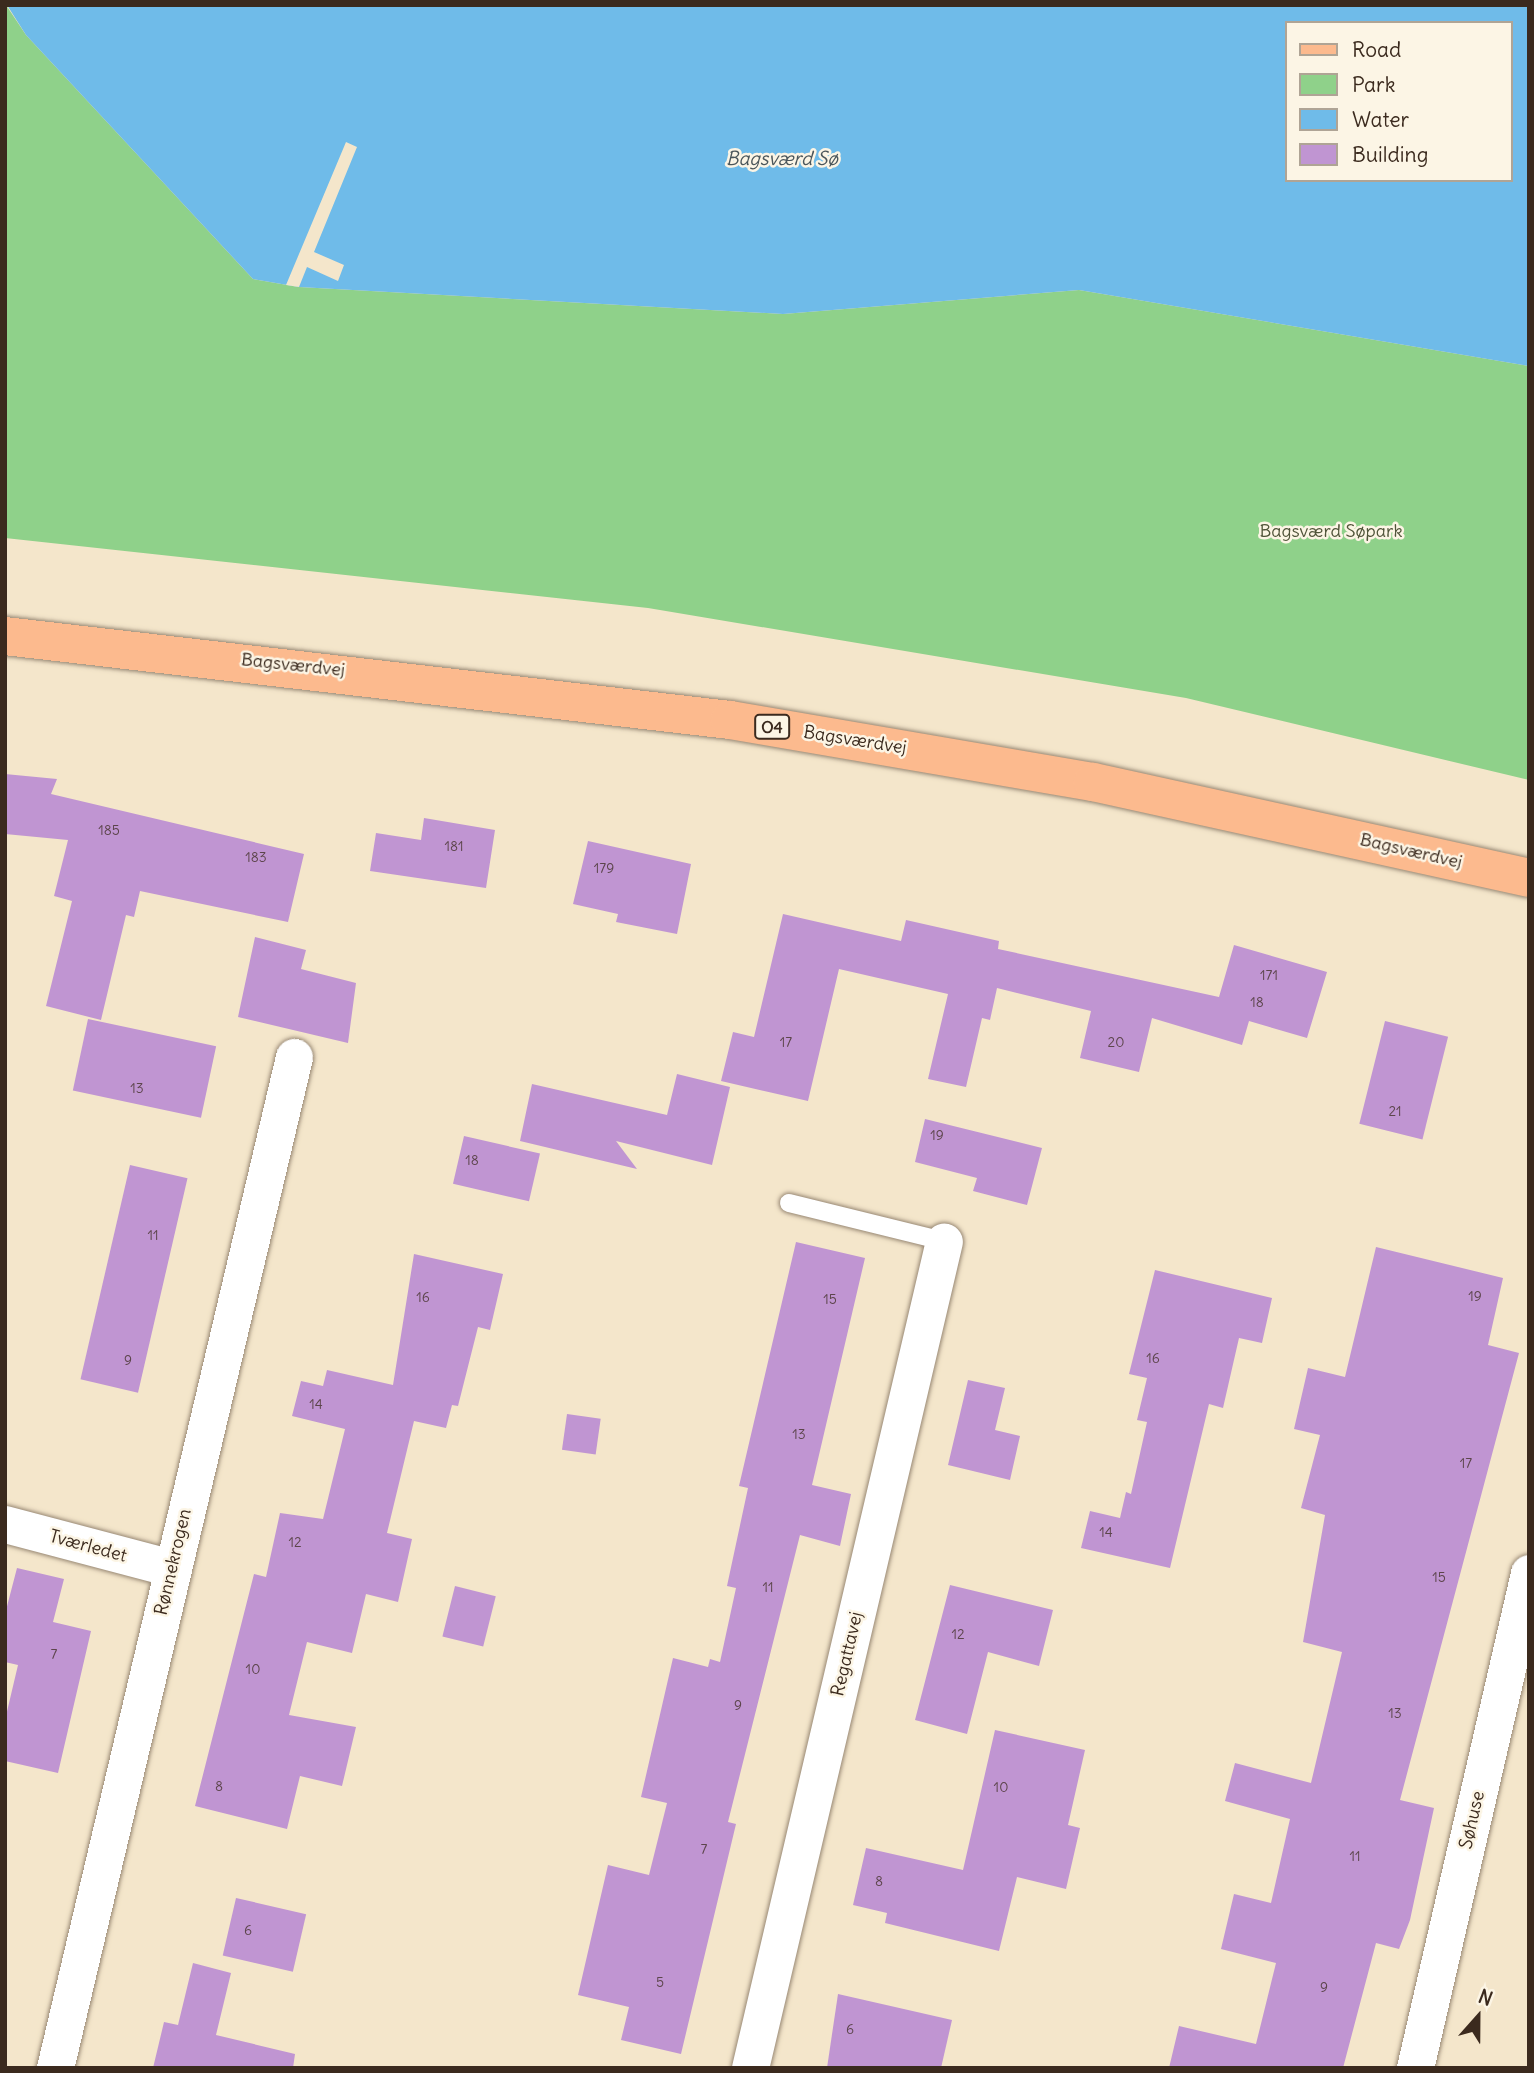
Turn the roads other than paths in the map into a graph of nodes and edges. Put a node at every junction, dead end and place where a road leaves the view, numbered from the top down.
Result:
1 (5, 636) edge
2 (1529, 878) edge
3 (294, 1057) dead end
4 (789, 1203) dead end
5 (944, 1241) joint
6 (5, 1524) edge
7 (172, 1569) junction
8 (1529, 1573) edge
9 (55, 2068) edge
10 (750, 2068) edge
11 (1415, 2068) edge

1 - 2 main road, Bagsværdvej / O4
3 - 7 street, Rønnekrogen
4 - 5 lane
5 - 10 street, Regattavej
6 - 7 street, Tværledet
7 - 9 street, Rønnekrogen
8 - 11 street, Søhuse

